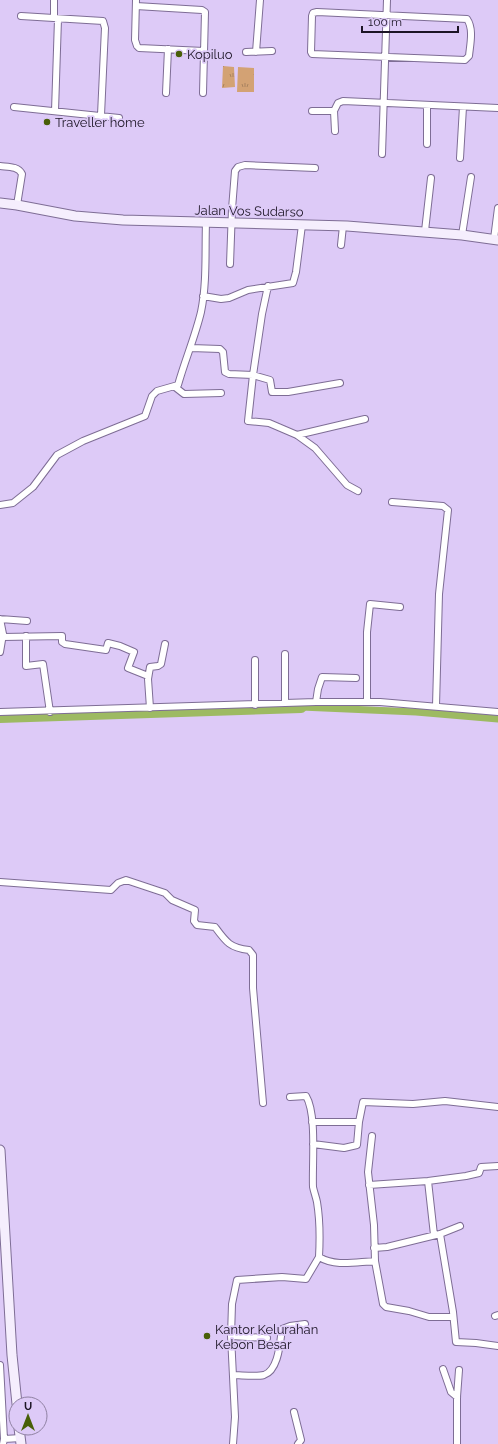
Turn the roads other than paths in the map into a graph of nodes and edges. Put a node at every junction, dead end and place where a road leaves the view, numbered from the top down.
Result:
1 (54, 0) edge
2 (260, 0) edge
3 (387, 0) edge
4 (136, 3) edge
5 (21, 16) dead end
6 (387, 16) junction
7 (56, 19) junction
8 (168, 50) junction
9 (204, 51) junction
10 (272, 51) dead end
11 (246, 52) dead end
12 (256, 52) junction
13 (384, 57) junction
14 (166, 93) dead end
15 (203, 93) dead end
16 (384, 103) junction
17 (427, 105) junction
18 (14, 107) dead end
19 (463, 107) junction
20 (498, 108) edge
21 (55, 111) junction
22 (312, 111) dead end
23 (334, 111) junction
24 (101, 115) junction
25 (119, 118) dead end
26 (335, 131) dead end
27 (427, 144) dead end
28 (382, 154) dead end
29 (460, 158) dead end
30 (0, 166) edge
31 (315, 168) dead end
32 (471, 177) dead end
33 (431, 178) dead end
34 (0, 203) edge
35 (17, 205) junction
36 (498, 208) edge
37 (206, 222) junction
38 (232, 223) junction
39 (302, 225) junction
40 (343, 226) junction
41 (425, 231) junction
42 (462, 235) junction
43 (496, 240) edge
44 (341, 245) dead end
45 (230, 264) dead end
46 (268, 286) junction
47 (203, 296) junction
48 (191, 348) junction
49 (253, 375) junction
50 (340, 383) dead end
51 (175, 387) junction
52 (221, 393) dead end
53 (365, 419) dead end
54 (297, 435) junction
55 (358, 491) dead end
56 (392, 502) dead end
57 (0, 505) edge
58 (400, 607) dead end
59 (0, 619) edge
60 (27, 621) dead end
61 (26, 636) junction
62 (2, 637) junction
63 (165, 644) dead end
64 (0, 652) edge
65 (285, 654) dead end
66 (255, 660) dead end
67 (148, 676) junction
68 (356, 678) dead end
69 (316, 702) junction
70 (367, 702) junction
71 (285, 703) junction
72 (255, 705) junction
73 (436, 706) junction
74 (150, 708) junction
75 (0, 712) edge
76 (50, 712) junction
77 (498, 712) edge
78 (0, 882) edge
79 (290, 1097) dead end
80 (263, 1103) dead end
81 (498, 1107) edge
82 (312, 1122) junction
83 (359, 1122) junction
84 (372, 1136) dead end
85 (313, 1144) junction
86 (0, 1150) edge
87 (498, 1166) edge
88 (428, 1181) junction
89 (369, 1185) junction
90 (460, 1226) dead end
91 (437, 1234) junction
92 (374, 1248) junction
93 (319, 1257) junction
94 (375, 1260) junction
95 (453, 1318) junction
96 (305, 1324) dead end
97 (231, 1336) junction
98 (266, 1338) dead end
99 (498, 1346) edge
100 (12, 1362) junction
101 (0, 1365) edge
102 (443, 1369) dead end
103 (459, 1370) dead end
104 (233, 1375) junction
105 (0, 1376) edge
106 (1, 1396) edge
107 (16, 1396) edge
108 (457, 1397) junction
109 (294, 1412) dead end
110 (21, 1441) edge
111 (4, 1442) edge
112 (233, 1444) edge
113 (298, 1444) edge
114 (457, 1444) edge

1 - 7 street
2 - 12 street
3 - 6 street
4 - 8 street
4 - 9 street
5 - 7 street
6 - 13 street
6 - 13 street
6 - 13 street
7 - 21 street
7 - 24 street
8 - 9 street
8 - 14 street
9 - 15 street
10 - 12 street
11 - 12 street
13 - 16 street
16 - 17 street
16 - 23 street
16 - 28 street
17 - 19 street
17 - 27 street
18 - 21 street
19 - 20 street
19 - 29 street
21 - 24 street
22 - 23 street
23 - 26 street
24 - 25 street
30 - 35 street
31 - 38 street
32 - 42 street
33 - 41 street
34 - 35 street, Jalan Vos Sudarso
35 - 37 street, Jalan Vos Sudarso
36 - 43 street
37 - 38 street, Jalan Vos Sudarso
37 - 47 street
38 - 39 street, Jalan Vos Sudarso
38 - 45 street
39 - 40 street, Jalan Vos Sudarso
39 - 46 street
40 - 41 street, Jalan Vos Sudarso
40 - 44 street
41 - 42 street, Jalan Vos Sudarso
42 - 43 street, Jalan Vos Sudarso
46 - 47 street
46 - 49 street
47 - 48 street
48 - 49 street
48 - 51 street
49 - 50 street
49 - 54 street
51 - 52 street
51 - 57 street
53 - 54 street
54 - 55 street
56 - 73 street
58 - 70 street
59 - 60 street
59 - 62 street
61 - 62 street
61 - 67 street
61 - 76 street
62 - 64 street
63 - 67 street
65 - 71 street
66 - 72 street
67 - 74 street
68 - 69 street
69 - 70 street
69 - 71 street
70 - 73 street
71 - 72 street
72 - 74 street
73 - 77 street
74 - 76 street
75 - 76 street
78 - 80 street
79 - 82 street
81 - 83 street
82 - 83 street
82 - 85 street
83 - 85 street
84 - 89 street
85 - 93 street
86 - 100 street
87 - 88 street
88 - 89 street
88 - 91 street
89 - 92 street
90 - 91 street
91 - 92 street
91 - 95 street
92 - 94 street
93 - 94 street
93 - 97 street
94 - 95 street
95 - 99 street
96 - 104 street
97 - 98 street
97 - 104 street
100 - 101 street
100 - 107 street
101 - 105 street
102 - 108 street
103 - 108 street
104 - 112 street
105 - 106 street
106 - 111 street
108 - 114 street
109 - 113 street
110 - 111 street

